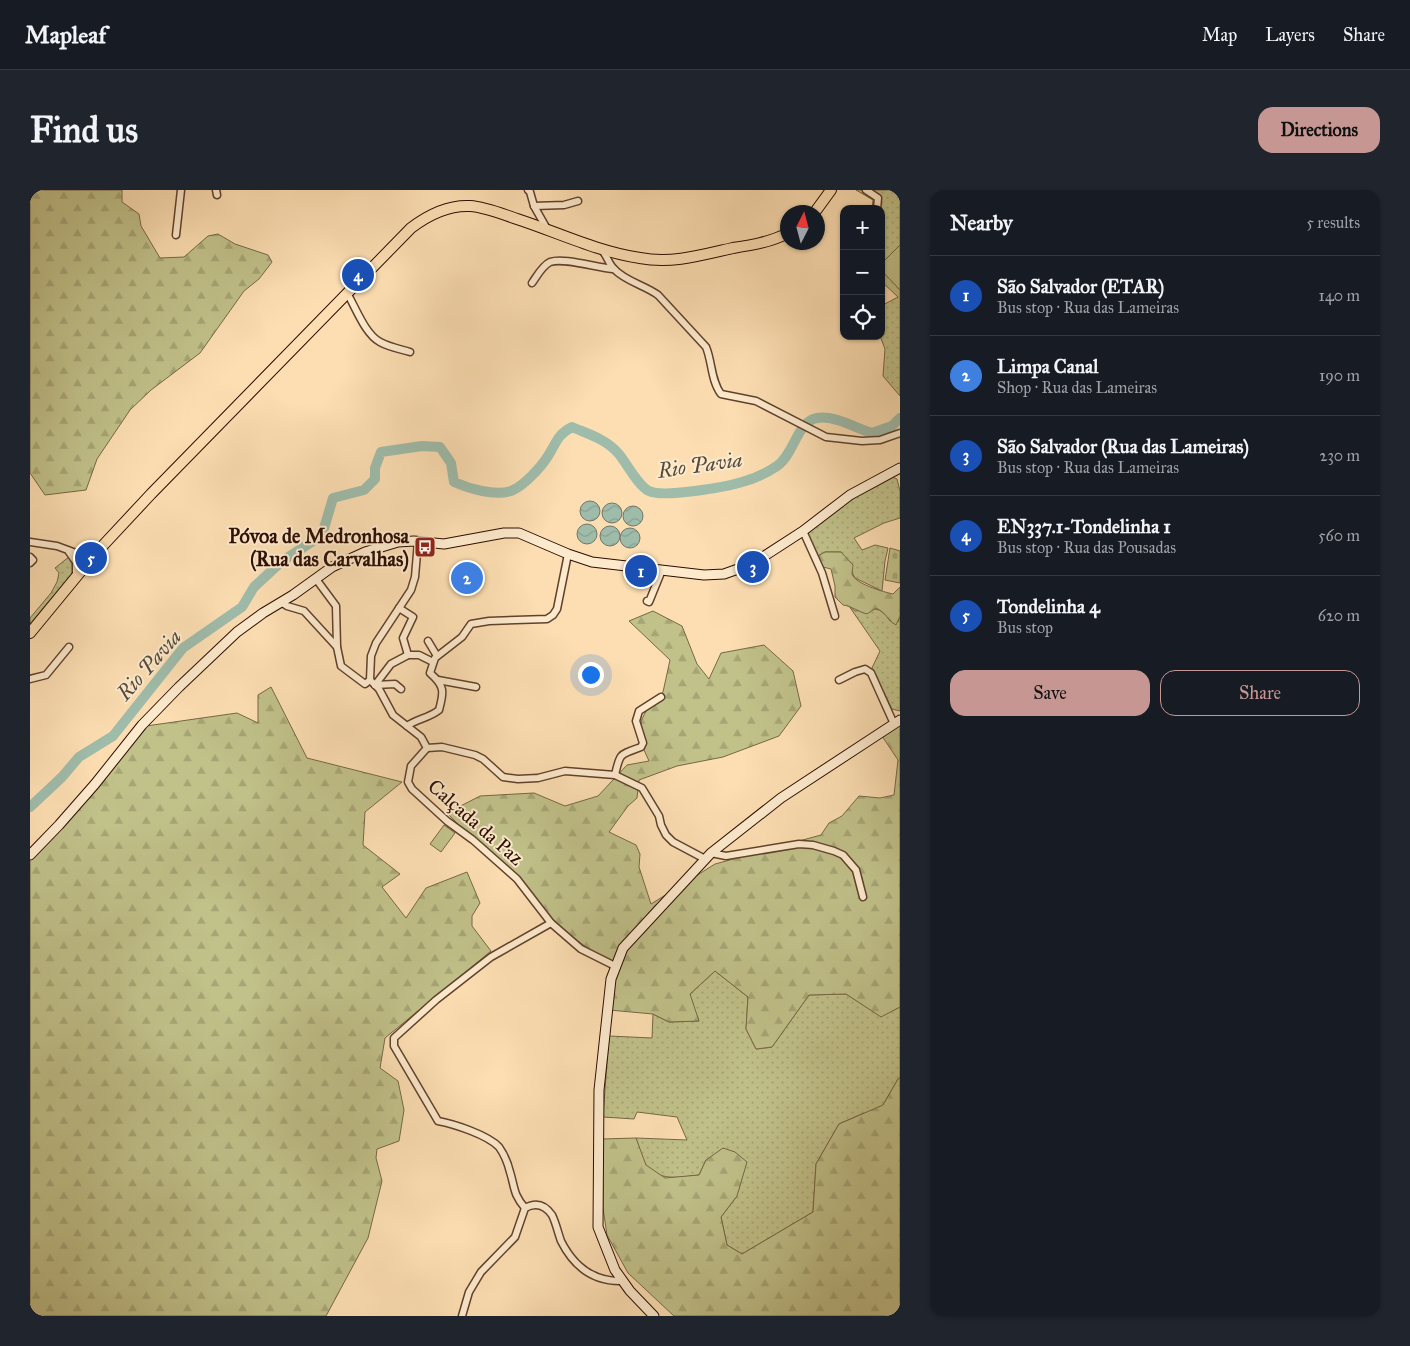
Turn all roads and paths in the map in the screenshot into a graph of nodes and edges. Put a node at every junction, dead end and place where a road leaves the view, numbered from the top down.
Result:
1 (181, 190) edge
2 (528, 190) edge
3 (831, 190) edge
4 (866, 190) edge
5 (578, 201) dead end
6 (820, 205) edge
7 (877, 205) edge
8 (534, 206) junction
9 (547, 229) junction
10 (176, 235) dead end
11 (780, 236) edge
12 (600, 248) junction
13 (614, 252) junction
14 (624, 255) junction
15 (612, 266) junction
16 (532, 283) dead end
17 (347, 293) junction
18 (410, 352) dead end
19 (900, 433) edge
20 (900, 470) edge
21 (802, 531) junction
22 (418, 541) junction
23 (30, 542) edge
24 (568, 554) junction
25 (30, 557) edge
26 (81, 560) junction
27 (30, 564) edge
28 (662, 570) junction
29 (316, 579) junction
30 (647, 601) dead end
31 (281, 602) junction
32 (398, 608) junction
33 (835, 616) dead end
34 (30, 633) edge
35 (428, 641) dead end
36 (69, 647) dead end
37 (337, 647) junction
38 (408, 655) junction
39 (435, 659) junction
40 (30, 679) edge
41 (370, 680) junction
42 (438, 680) junction
43 (839, 680) dead end
44 (375, 686) junction
45 (476, 687) dead end
46 (401, 689) dead end
47 (661, 697) dead end
48 (897, 722) edge
49 (407, 726) junction
50 (427, 748) junction
51 (615, 775) junction
52 (30, 855) edge
53 (708, 856) junction
54 (863, 897) dead end
55 (551, 922) junction
56 (615, 966) junction
57 (525, 1208) junction
58 (623, 1281) junction
59 (462, 1316) edge
60 (654, 1316) edge

1 - 10 street
2 - 8 street
3 - 6 main road
4 - 7 street
5 - 8 street
8 - 9 street
9 - 12 main road
9 - 17 main road
11 - 14 main road
12 - 13 main road
12 - 15 street
13 - 14 main road
13 - 15 street
14 - 15 street
15 - 16 street
15 - 19 street
17 - 18 street
17 - 26 main road
20 - 21 street
21 - 28 street
21 - 33 street
22 - 24 street
22 - 29 street
22 - 32 street
23 - 26 street
24 - 28 street
24 - 39 street
25 - 27 street
26 - 34 main road
28 - 30 street
29 - 31 street
29 - 37 street
31 - 37 street
31 - 52 street
32 - 38 street
32 - 41 street
35 - 39 street
36 - 40 street
37 - 41 street
38 - 39 street
38 - 44 street
39 - 42 street
41 - 44 street, Calçada da Paz
42 - 45 street
42 - 49 street
43 - 48 street
44 - 46 street
44 - 49 street, Calçada da Paz
47 - 51 street
48 - 53 street
49 - 50 street, Calçada da Paz
50 - 51 street
50 - 55 street, Calçada da Paz
51 - 53 street
53 - 54 street
53 - 56 street
55 - 56 street, Calçada da Paz
55 - 57 street
56 - 58 street
57 - 58 street
57 - 59 street
58 - 60 street

